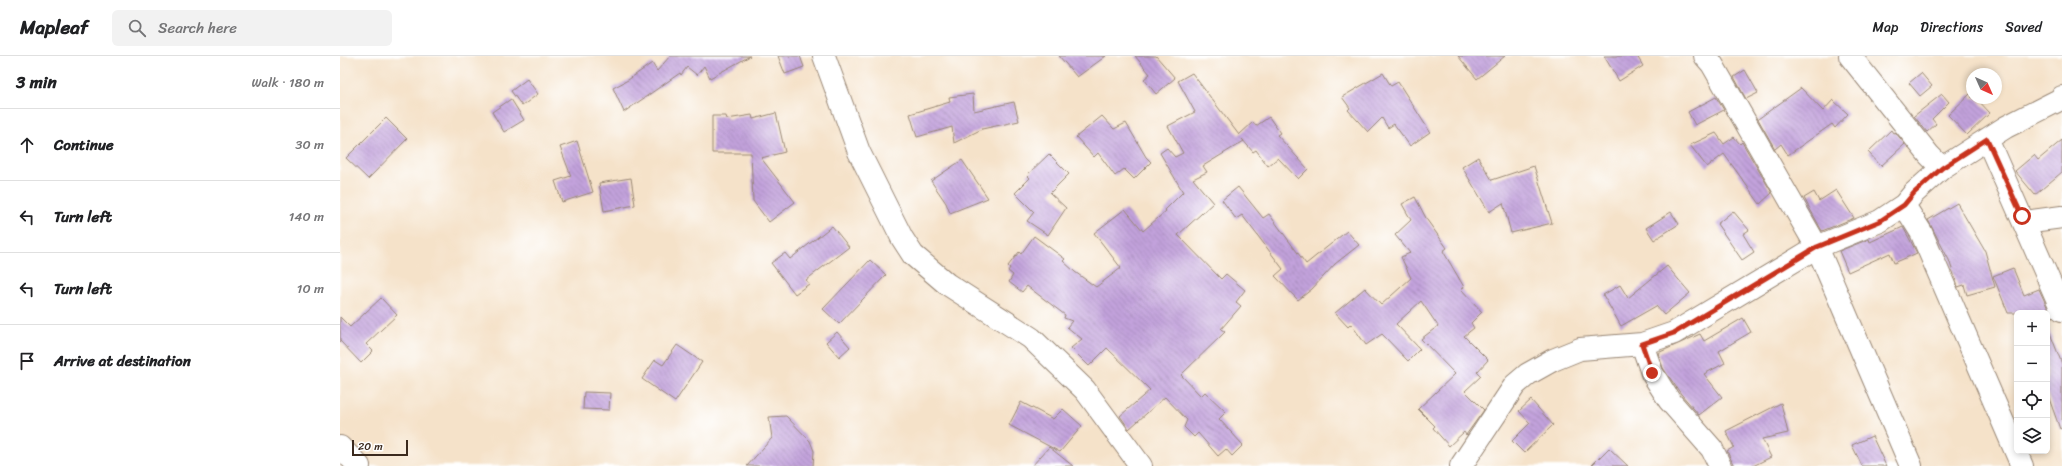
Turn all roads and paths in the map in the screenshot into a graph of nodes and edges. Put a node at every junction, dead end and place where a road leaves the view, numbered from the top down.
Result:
1 (824, 56) edge
2 (1705, 56) edge
3 (1850, 56) edge
4 (2062, 97) edge
5 (1987, 139) junction
6 (1942, 168) junction
7 (1904, 205) junction
8 (2062, 217) edge
9 (2024, 222) junction
10 (1817, 247) junction
11 (2062, 310) edge
12 (1642, 344) junction
13 (340, 447) edge
14 (359, 466) edge
15 (1141, 466) edge
16 (1461, 466) edge
17 (1720, 466) edge
18 (1911, 466) edge
19 (2022, 466) edge

1 - 15 street
2 - 10 street
3 - 6 street
4 - 5 street
5 - 6 street
5 - 9 street
6 - 7 street
7 - 10 street
7 - 19 street
8 - 9 street
9 - 11 street
10 - 12 street
10 - 18 street
12 - 16 street
12 - 17 street
13 - 14 street

